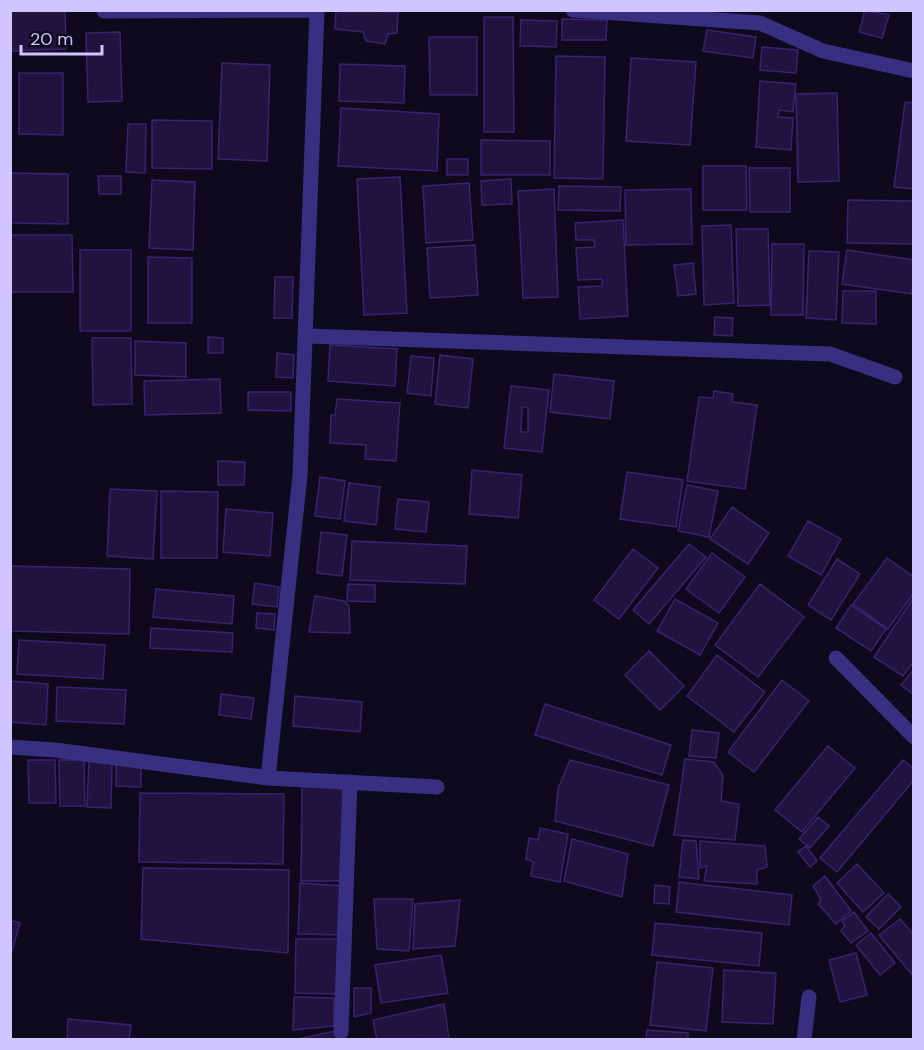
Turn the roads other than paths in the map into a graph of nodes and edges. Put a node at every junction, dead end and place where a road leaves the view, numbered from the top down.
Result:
1 (312, 10) edge
2 (317, 10) edge
3 (573, 10) edge
4 (104, 11) edge
5 (914, 71) edge
6 (307, 336) junction
7 (895, 378) dead end
8 (836, 658) dead end
9 (914, 737) edge
10 (10, 747) edge
11 (268, 778) junction
12 (350, 782) junction
13 (437, 787) dead end
14 (809, 997) dead end
15 (341, 1032) dead end
16 (804, 1040) edge

1 - 4 street
2 - 6 street
3 - 5 street
6 - 7 street
6 - 11 street
8 - 9 street
10 - 11 street
11 - 12 street
12 - 13 street
12 - 15 street
14 - 16 street

